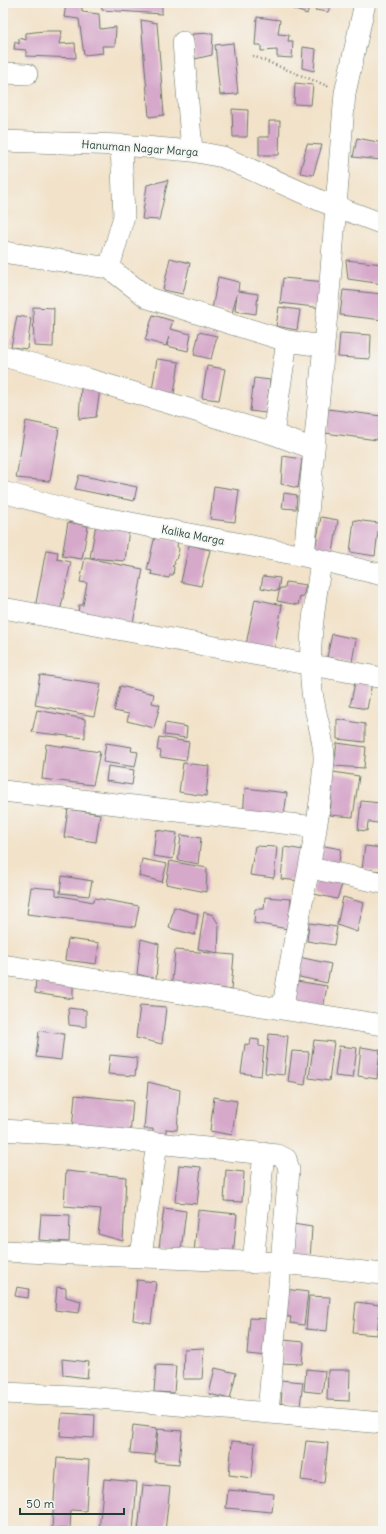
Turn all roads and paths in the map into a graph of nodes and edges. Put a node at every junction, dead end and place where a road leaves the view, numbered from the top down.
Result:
1 (365, 3) edge
2 (183, 42) dead end
3 (254, 56) dead end
4 (3, 73) edge
5 (27, 74) dead end
6 (345, 93) junction
7 (3, 141) edge
8 (121, 145) junction
9 (192, 151) junction
10 (336, 207) junction
11 (383, 224) edge
12 (3, 252) edge
13 (109, 268) junction
14 (287, 341) junction
15 (323, 346) junction
16 (3, 356) edge
17 (273, 434) junction
18 (314, 449) junction
19 (3, 492) edge
20 (312, 559) junction
21 (383, 575) edge
22 (3, 608) edge
23 (312, 665) junction
24 (383, 678) edge
25 (3, 791) edge
26 (316, 827) junction
27 (310, 868) junction
28 (383, 883) edge
29 (3, 965) edge
30 (283, 1008) junction
31 (383, 1025) edge
32 (3, 1130) edge
33 (157, 1143) junction
34 (264, 1153) junction
35 (3, 1250) edge
36 (142, 1256) junction
37 (253, 1263) junction
38 (282, 1263) junction
39 (383, 1274) edge
40 (3, 1392) edge
41 (268, 1413) junction
42 (383, 1422) edge

1 - 6 street
2 - 9 street
3 - 6 path
4 - 5 street
6 - 10 street
7 - 8 street, Hanuman Nagar Marga
8 - 9 street, Hanuman Nagar Marga
8 - 13 street
9 - 10 street, Hanuman Nagar Marga
10 - 11 street, Hanuman Nagar Marga
10 - 15 street
12 - 13 street
13 - 14 street
14 - 15 street
14 - 17 street
15 - 18 street
16 - 17 street
17 - 18 street
18 - 20 street
19 - 20 street, Kalika Marga
20 - 21 street, Kalika Marga
20 - 23 street
22 - 23 street
23 - 24 street
23 - 26 street
25 - 26 street
26 - 27 street
27 - 28 street
27 - 30 street
29 - 30 street
30 - 31 street
32 - 33 street
33 - 34 street
33 - 36 street
34 - 37 street
34 - 38 street
35 - 36 street
36 - 37 street
37 - 38 street
38 - 39 street
38 - 41 street
40 - 41 street
41 - 42 street

